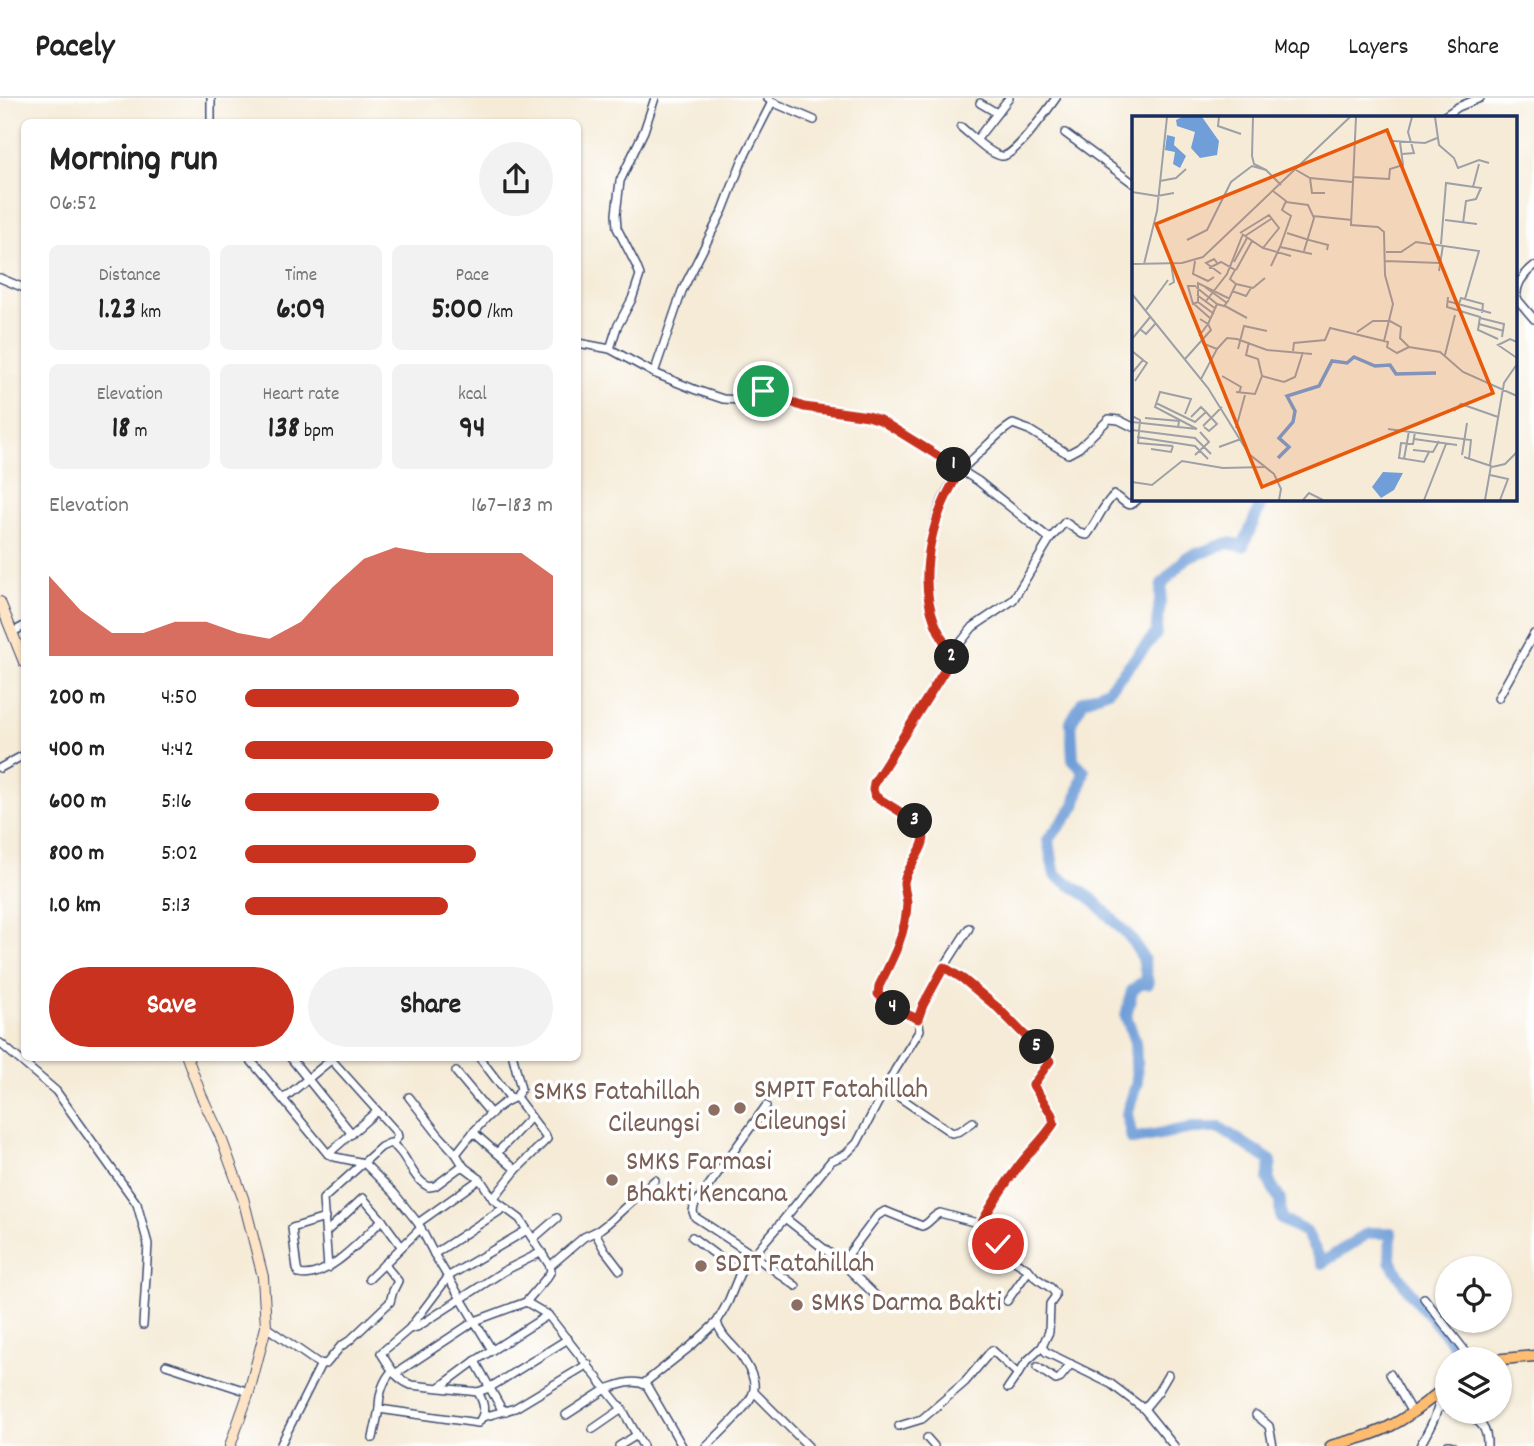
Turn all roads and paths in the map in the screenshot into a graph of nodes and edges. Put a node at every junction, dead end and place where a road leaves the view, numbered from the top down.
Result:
1 (211, 98) edge
2 (656, 98) edge
3 (1009, 98) edge
4 (1056, 98) edge
5 (1480, 98) edge
6 (769, 100) edge
7 (980, 103) dead end
8 (997, 113) junction
9 (1444, 116) edge
10 (211, 119) edge
11 (814, 120) dead end
12 (961, 127) dead end
13 (1065, 133) dead end
14 (977, 139) junction
15 (1132, 182) edge
16 (1534, 266) edge
17 (0, 278) edge
18 (21, 287) edge
19 (1534, 319) edge
20 (581, 344) edge
21 (610, 349) junction
22 (654, 373) junction
23 (1132, 426) edge
24 (961, 470) junction
25 (1137, 500) edge
26 (1050, 539) junction
27 (0, 602) edge
28 (21, 628) edge
29 (13, 632) junction
30 (1534, 634) edge
31 (21, 654) edge
32 (953, 657) junction
33 (1498, 698) dead end
34 (21, 757) edge
35 (0, 768) edge
36 (969, 928) dead end
37 (944, 967) junction
38 (918, 1019) junction
39 (0, 1043) edge
40 (190, 1061) edge
41 (251, 1061) edge
42 (293, 1061) edge
43 (327, 1061) edge
44 (333, 1061) edge
45 (482, 1061) edge
46 (514, 1061) edge
47 (456, 1072) dead end
48 (309, 1079) junction
49 (886, 1088) junction
50 (409, 1097) dead end
51 (513, 1098) junction
52 (283, 1099) junction
53 (766, 1106) dead end
54 (377, 1111) junction
55 (491, 1114) junction
56 (531, 1117) junction
57 (973, 1122) dead end
58 (473, 1132) junction
59 (352, 1134) junction
60 (392, 1144) junction
61 (497, 1153) junction
62 (328, 1154) junction
63 (456, 1154) junction
64 (364, 1163) junction
65 (464, 1167) junction
66 (516, 1170) junction
67 (480, 1179) junction
68 (655, 1181) dead end
69 (493, 1199) junction
70 (504, 1208) junction
71 (325, 1217) junction
72 (557, 1218) dead end
73 (785, 1218) junction
74 (382, 1220) junction
75 (981, 1224) junction
76 (420, 1225) junction
77 (527, 1230) junction
78 (326, 1232) junction
79 (595, 1232) junction
80 (692, 1237) dead end
81 (534, 1238) junction
82 (401, 1246) junction
83 (542, 1252) junction
84 (435, 1254) junction
85 (752, 1255) junction
86 (842, 1263) junction
87 (384, 1264) junction
88 (550, 1266) junction
89 (328, 1268) junction
90 (620, 1270) dead end
91 (1028, 1270) junction
92 (740, 1273) junction
93 (449, 1276) junction
94 (369, 1279) dead end
95 (796, 1286) dead end
96 (877, 1297) dead end
97 (461, 1298) junction
98 (1424, 1298) dead end
99 (1007, 1301) dead end
100 (526, 1302) junction
101 (548, 1315) junction
102 (475, 1321) junction
103 (717, 1322) junction
104 (143, 1325) dead end
105 (266, 1327) junction
106 (409, 1329) junction
107 (568, 1339) junction
108 (1042, 1347) junction
109 (1462, 1347) edge
110 (492, 1350) junction
111 (1534, 1356) edge
112 (1512, 1358) edge
113 (475, 1361) junction
114 (321, 1364) junction
115 (588, 1364) junction
116 (1071, 1364) junction
117 (166, 1365) dead end
118 (1037, 1367) dead end
119 (394, 1372) junction
120 (1018, 1374) junction
121 (1390, 1374) dead end
122 (1168, 1375) dead end
123 (643, 1384) junction
124 (440, 1387) junction
125 (489, 1388) junction
126 (1008, 1388) dead end
127 (606, 1389) junction
128 (249, 1392) junction
129 (478, 1392) junction
130 (754, 1392) junction
131 (1435, 1395) edge
132 (379, 1409) junction
133 (622, 1409) junction
134 (1144, 1409) junction
135 (506, 1411) junction
136 (1412, 1413) junction
137 (566, 1415) dead end
138 (1435, 1415) edge
139 (1256, 1416) dead end
140 (483, 1417) junction
141 (1479, 1424) edge
142 (899, 1426) dead end
143 (593, 1429) dead end
144 (637, 1434) junction
145 (373, 1437) dead end
146 (927, 1438) dead end
147 (230, 1446) edge
148 (279, 1446) edge
149 (619, 1446) edge
150 (643, 1446) edge
151 (682, 1446) edge
152 (706, 1446) edge
153 (808, 1446) edge
154 (934, 1446) edge
155 (1174, 1446) edge
156 (1273, 1446) edge
157 (1331, 1446) edge
158 (1420, 1446) edge
159 (1487, 1446) edge

1 - 10 street
2 - 21 street
3 - 8 street
4 - 14 street
5 - 9 street
6 - 11 street
6 - 22 street
7 - 8 street
8 - 14 street
12 - 14 street
13 - 15 street
16 - 19 street
17 - 18 street
20 - 21 street
21 - 22 street
22 - 24 street
23 - 24 street
24 - 26 street
24 - 32 street
25 - 26 street
26 - 32 street
27 - 29 street
28 - 29 street
29 - 31 street
30 - 33 street
32 - 38 street
34 - 35 street
36 - 37 street
37 - 38 street
37 - 75 street
38 - 49 street
39 - 104 street
40 - 105 street
41 - 52 street
42 - 48 street
43 - 48 street
44 - 54 street
45 - 51 street
46 - 51 street
47 - 55 street
48 - 52 street
48 - 59 street
49 - 57 street
49 - 73 street
50 - 63 street
51 - 55 street
51 - 56 street
52 - 62 street
53 - 85 street
54 - 59 street
54 - 60 street
55 - 58 street
56 - 61 street
56 - 66 street
58 - 61 street
58 - 63 street
59 - 62 street
60 - 64 street
60 - 65 street
61 - 66 street
62 - 64 street
63 - 65 street
64 - 71 street
64 - 76 street
65 - 67 street
66 - 69 street
67 - 69 street
67 - 76 street
68 - 79 street
69 - 70 street
70 - 77 street
70 - 84 street
71 - 78 street
71 - 89 street
72 - 81 street
73 - 85 street
73 - 86 street
74 - 78 street
74 - 82 street
74 - 89 street
75 - 86 street
75 - 91 street
76 - 82 street
76 - 84 street
77 - 81 street
77 - 93 street
78 - 89 street
79 - 88 street
79 - 90 street
80 - 92 street
81 - 83 street
82 - 87 street
83 - 88 street
83 - 97 street
84 - 93 street
85 - 92 street
85 - 95 street
86 - 96 street
87 - 94 street
87 - 114 street
88 - 100 street
91 - 99 street
91 - 108 street
92 - 103 street
93 - 97 street
93 - 106 street
97 - 102 street
97 - 106 street
98 - 109 street
100 - 101 street
100 - 102 street
101 - 107 street
101 - 110 street
102 - 110 street
102 - 119 street
103 - 123 street
103 - 130 street
105 - 114 street
105 - 128 street
106 - 119 street
107 - 115 street
107 - 125 street
108 - 116 street
108 - 120 street
110 - 113 street
111 - 112 main road
113 - 124 street
113 - 125 street
114 - 148 street
115 - 127 street
115 - 135 street
116 - 118 street
116 - 134 street
117 - 128 street
119 - 124 street
119 - 132 street
120 - 126 street
120 - 142 street
121 - 136 street
122 - 134 street
123 - 127 street
123 - 151 street
124 - 129 street
125 - 129 street
125 - 135 street
127 - 133 street
127 - 137 street
128 - 147 street
129 - 140 street
130 - 152 street
130 - 153 street
131 - 136 main road
132 - 140 street
132 - 145 street
133 - 143 street
133 - 144 street
134 - 155 street
135 - 140 street
136 - 157 main road
138 - 158 street
139 - 156 street
141 - 159 street
144 - 149 street
144 - 150 street
146 - 154 street

